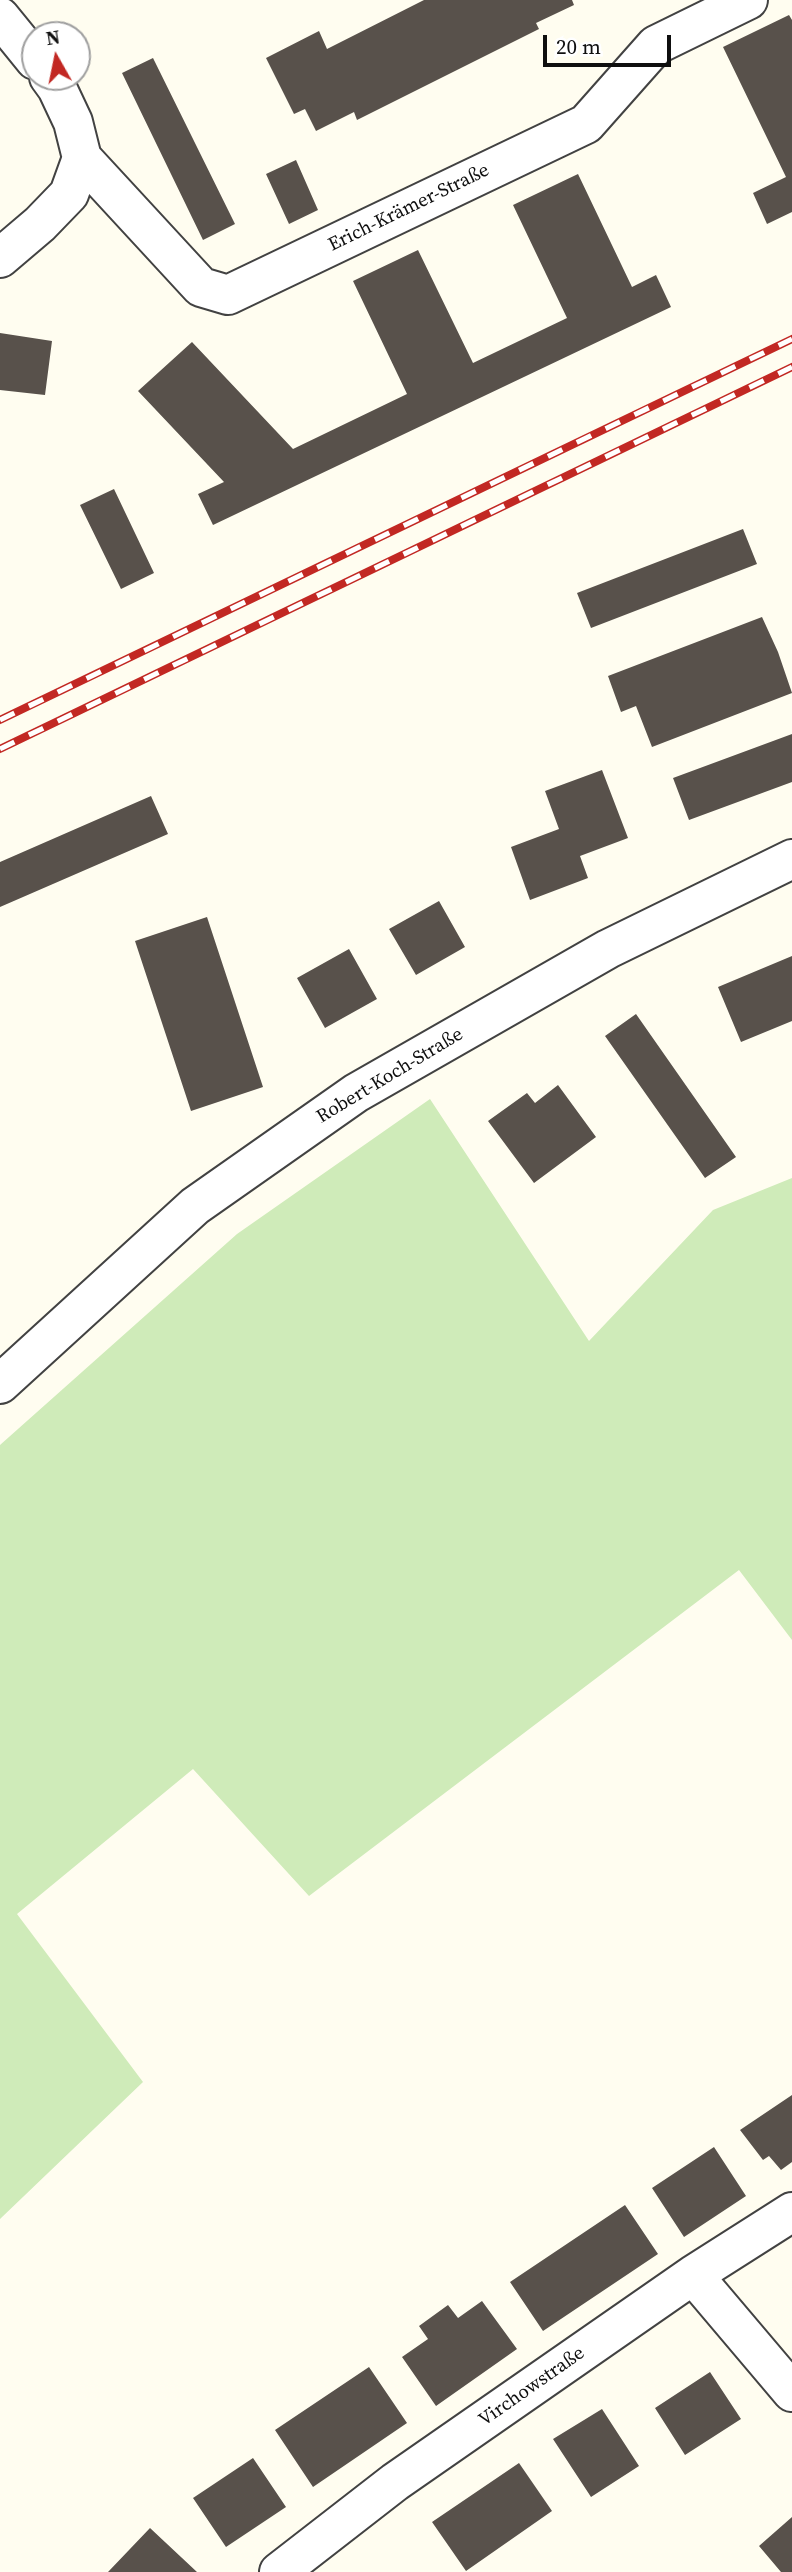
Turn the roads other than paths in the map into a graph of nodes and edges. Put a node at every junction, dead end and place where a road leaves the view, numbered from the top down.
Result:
1 (748, 0) edge
2 (0, 17) edge
3 (21, 43) edge
4 (59, 91) edge
5 (82, 158) junction
6 (0, 258) edge
7 (792, 859) edge
8 (0, 1384) edge
9 (792, 2212) edge
10 (693, 2275) junction
11 (792, 2392) edge
12 (279, 2572) edge

1 - 5 street, Erich-Krämer-Straße
2 - 3 street
4 - 5 street
5 - 6 street
7 - 8 street, Robert-Koch-Straße
9 - 10 street, Virchowstraße
10 - 11 street
10 - 12 street, Virchowstraße

